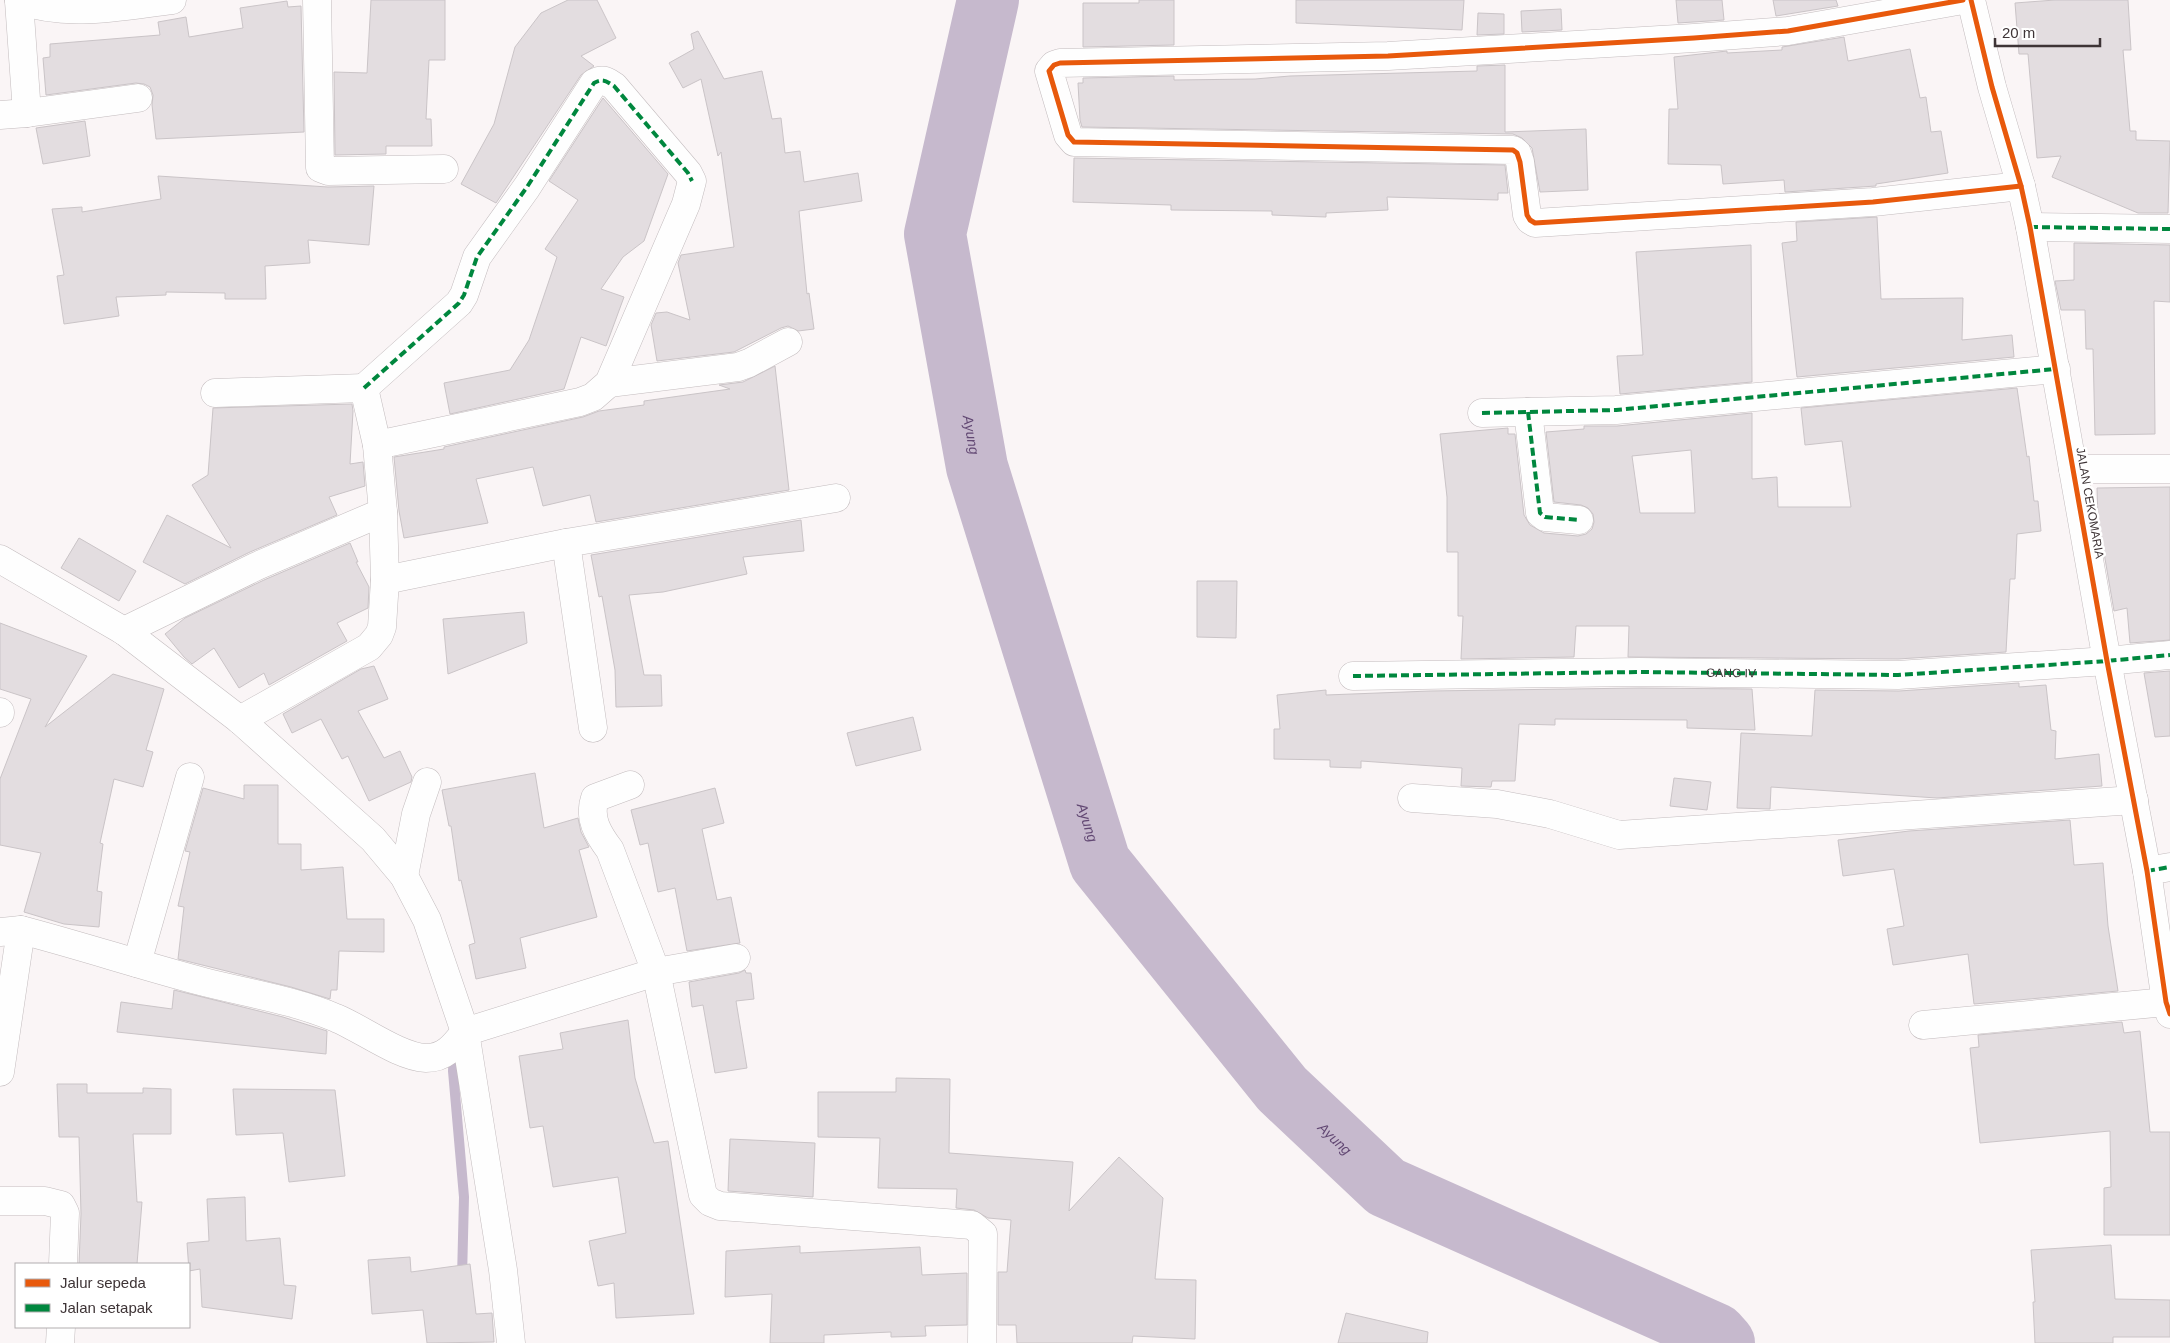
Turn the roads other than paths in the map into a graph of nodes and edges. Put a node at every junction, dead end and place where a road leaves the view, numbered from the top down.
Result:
1 (19, 0) edge
2 (172, 0) edge
3 (316, 0) edge
4 (1963, 0) edge
5 (1972, 0) edge
6 (138, 98) dead end
7 (27, 113) junction
8 (0, 116) edge
9 (444, 169) dead end
10 (2021, 186) junction
11 (2030, 227) junction
12 (2170, 229) edge
13 (788, 342) dead end
14 (2056, 368) junction
15 (609, 383) junction
16 (364, 388) junction
17 (215, 393) dead end
18 (1528, 412) junction
19 (1482, 413) dead end
20 (377, 445) junction
21 (2074, 469) junction
22 (2170, 469) edge
23 (836, 498) dead end
24 (383, 512) junction
25 (1579, 520) dead end
26 (566, 543) junction
27 (0, 559) edge
28 (385, 580) junction
29 (124, 631) junction
30 (2170, 655) edge
31 (2107, 661) junction
32 (1353, 676) dead end
33 (240, 720) junction
34 (593, 728) dead end
35 (190, 777) dead end
36 (427, 782) dead end
37 (630, 785) dead end
38 (1412, 798) dead end
39 (2134, 800) junction
40 (2159, 869) edge
41 (404, 876) junction
42 (10, 931) edge
43 (736, 958) dead end
44 (137, 963) junction
45 (656, 972) junction
46 (2168, 1008) edge
47 (1922, 1025) dead end
48 (465, 1032) junction
49 (0, 1072) edge
50 (0, 1201) edge
51 (63, 1263) edge
52 (61, 1328) edge
53 (60, 1343) edge
54 (511, 1343) edge
55 (982, 1343) edge

1 - 2 street
1 - 7 street
3 - 9 street
4 - 10 street
5 - 10 street, JALAN CEKOMARIA
6 - 7 street
7 - 8 street
10 - 11 street, JALAN CEKOMARIA
11 - 12 street
11 - 14 street, JALAN CEKOMARIA
13 - 15 street
14 - 18 street
14 - 21 street, JALAN CEKOMARIA
15 - 16 street
15 - 20 street
16 - 17 street
16 - 20 street
18 - 19 street
18 - 25 street
20 - 24 street
21 - 22 street
21 - 31 street, JALAN CEKOMARIA
23 - 26 street
24 - 28 street
24 - 29 street
26 - 28 street
26 - 34 street
27 - 29 street
28 - 33 street
29 - 33 street
30 - 31 street, GANG IV
31 - 32 street, GANG IV
31 - 39 street, JALAN CEKOMARIA
33 - 41 street
35 - 44 street
36 - 41 street
37 - 45 street
38 - 39 street
39 - 40 street, JALAN CEKOMARIA
40 - 46 street, JALAN CEKOMARIA
41 - 48 street
42 - 44 street
42 - 49 street
43 - 45 street
44 - 48 street
45 - 48 street
45 - 55 street
46 - 47 street
48 - 54 street
50 - 51 street
52 - 53 street

